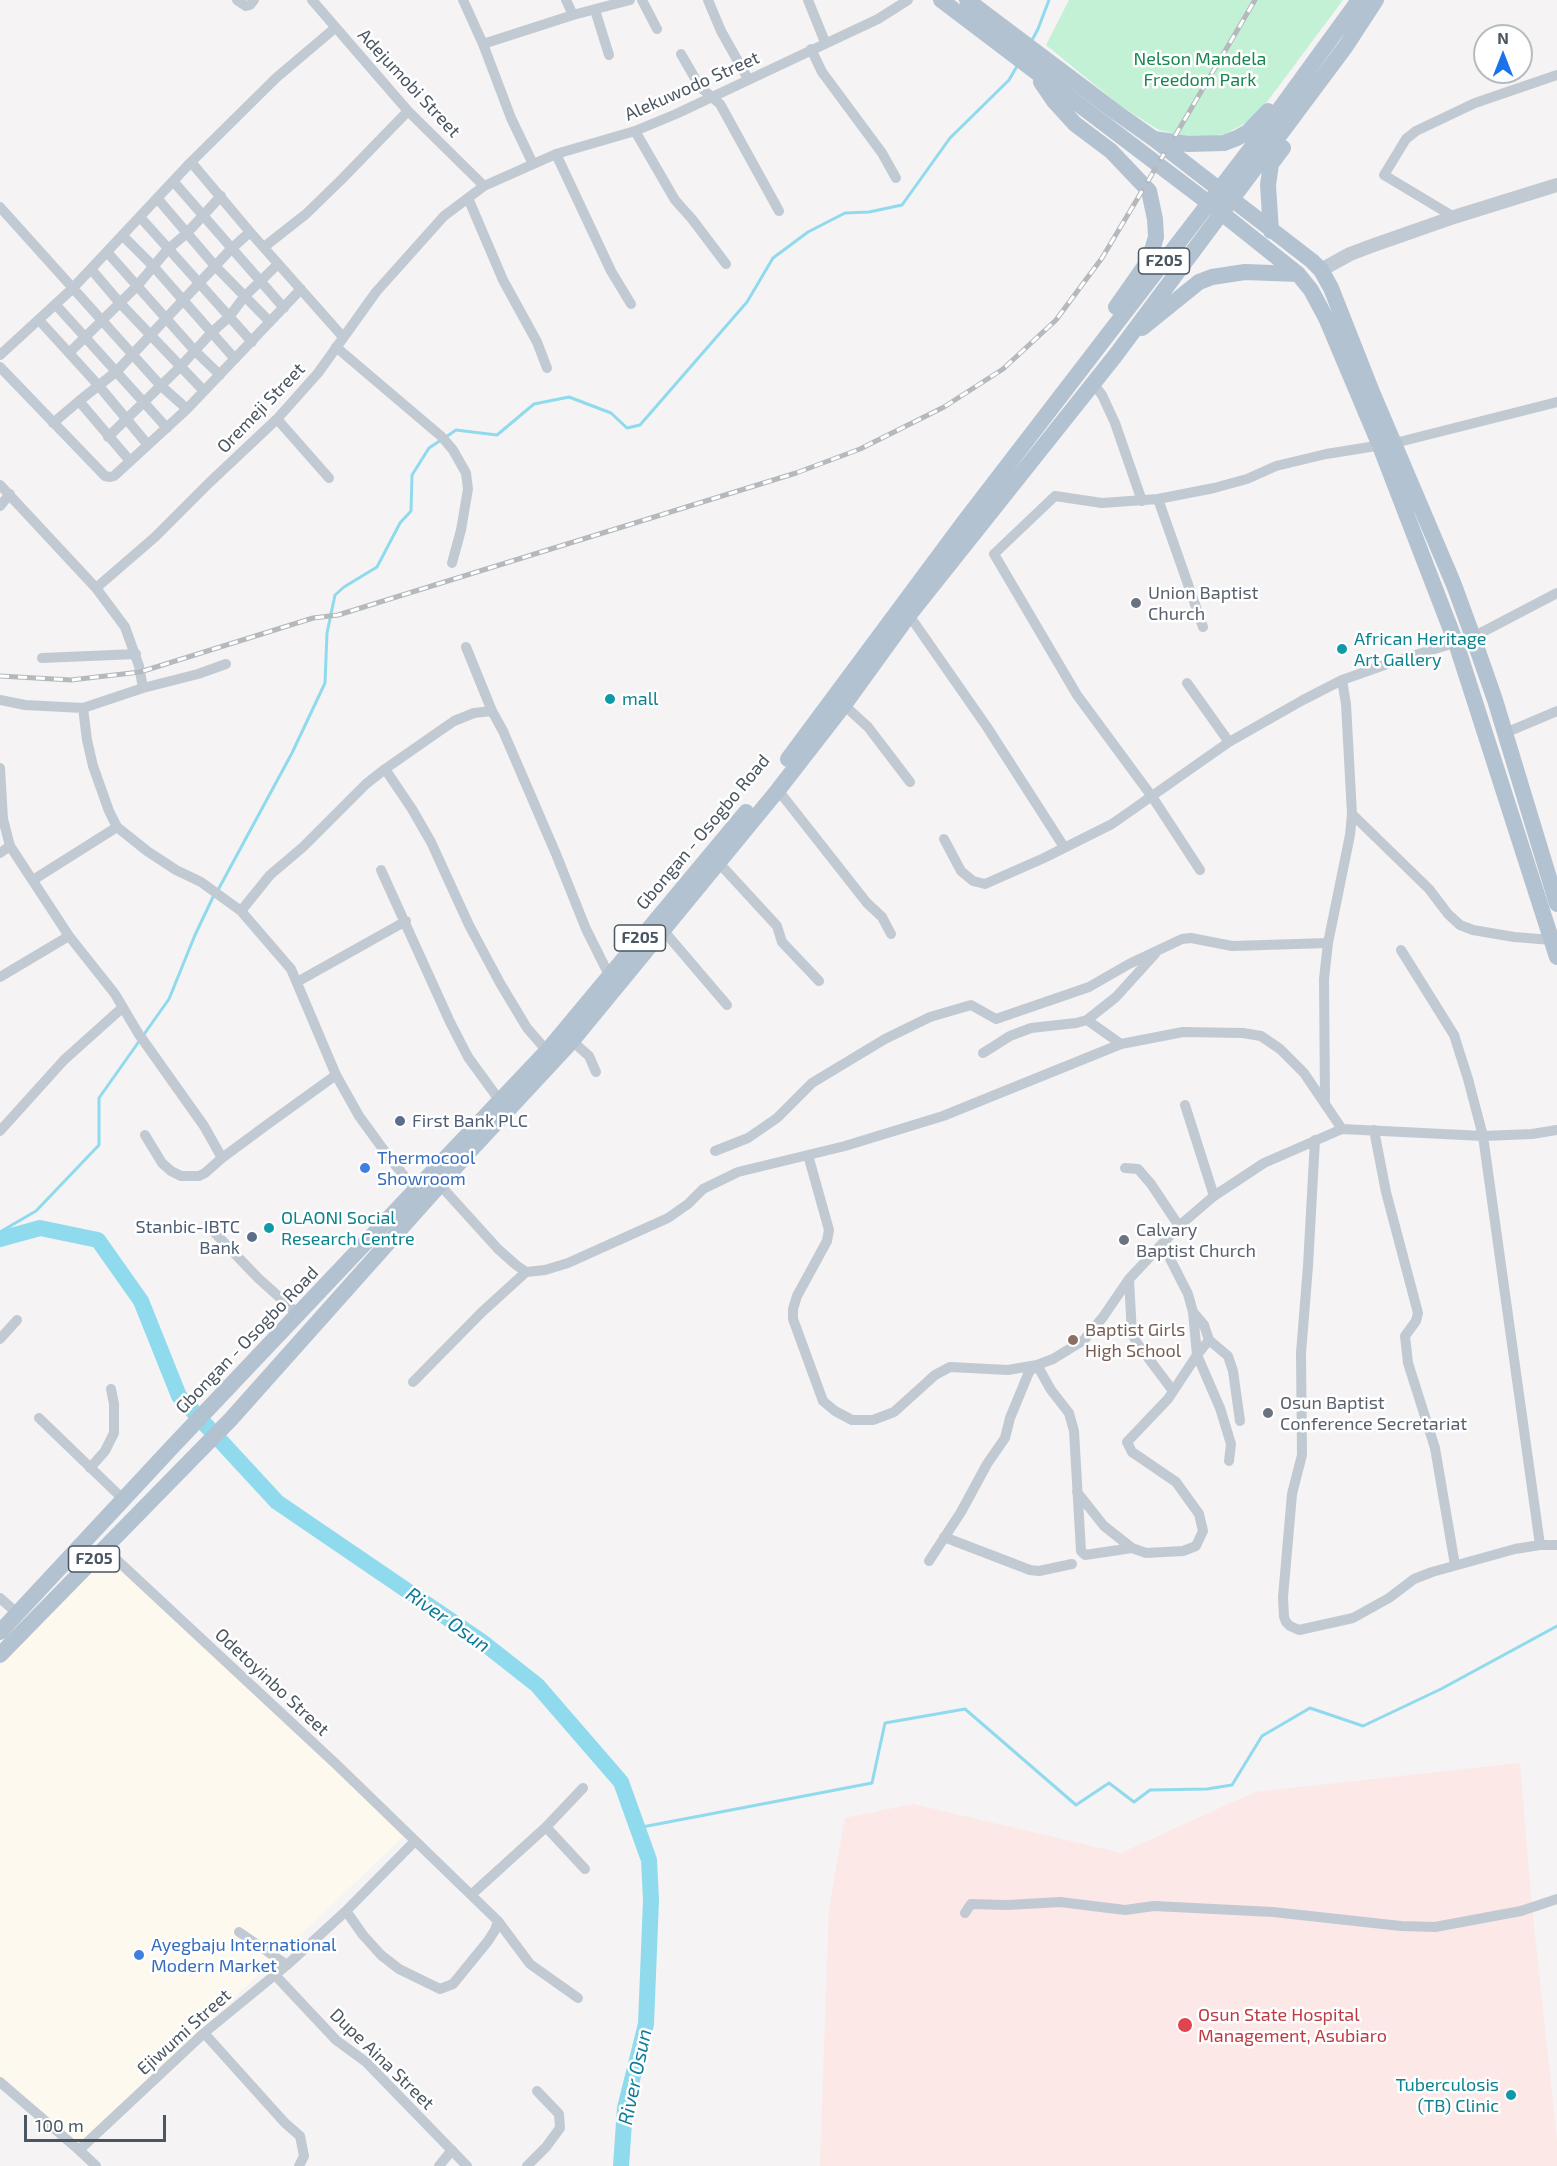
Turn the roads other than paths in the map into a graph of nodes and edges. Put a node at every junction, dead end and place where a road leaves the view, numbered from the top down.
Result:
1 (237, 0) edge
2 (254, 0) edge
3 (312, 0) edge
4 (463, 0) edge
5 (566, 0) edge
6 (630, 0) edge
7 (642, 0) edge
8 (708, 0) edge
9 (808, 0) edge
10 (908, 0) edge
11 (941, 0) edge
12 (967, 0) edge
13 (1359, 0) edge
14 (1376, 0) edge
15 (595, 10) junction
16 (573, 15) junction
17 (335, 28) junction
18 (657, 29) dead end
19 (1332, 36) junction
20 (825, 42) junction
21 (483, 44) junction
22 (1346, 46) junction
23 (811, 49) junction
24 (681, 54) dead end
25 (609, 55) dead end
26 (1028, 58) junction
27 (1557, 75) edge
28 (748, 79) junction
29 (710, 97) junction
30 (408, 111) junction
31 (634, 131) junction
32 (1154, 139) junction
33 (556, 154) junction
34 (191, 162) junction
35 (533, 164) junction
36 (896, 178) dead end
37 (173, 181) junction
38 (1557, 185) edge
39 (484, 186) junction
40 (221, 196) junction
41 (157, 198) junction
42 (468, 198) junction
43 (0, 207) edge
44 (779, 211) dead end
45 (202, 215) junction
46 (140, 217) junction
47 (1454, 217) junction
48 (1271, 231) junction
49 (250, 232) junction
50 (186, 234) junction
51 (123, 236) junction
52 (264, 247) junction
53 (168, 249) junction
54 (231, 249) junction
55 (107, 252) junction
56 (278, 264) junction
57 (726, 264) dead end
58 (153, 266) junction
59 (215, 266) junction
60 (91, 269) junction
61 (1321, 270) junction
62 (1298, 273) junction
63 (261, 281) junction
64 (199, 284) junction
65 (137, 286) junction
66 (72, 289) junction
67 (301, 289) junction
68 (244, 297) junction
69 (182, 301) junction
70 (119, 302) junction
71 (56, 304) junction
72 (631, 304) dead end
73 (284, 308) junction
74 (229, 317) junction
75 (167, 318) junction
76 (102, 319) junction
77 (39, 320) junction
78 (270, 322) junction
79 (211, 333) junction
80 (150, 335) junction
81 (85, 336) junction
82 (343, 337) junction
83 (252, 342) junction
84 (336, 347) junction
85 (195, 351) junction
86 (69, 352) junction
87 (132, 353) junction
88 (0, 355) edge
89 (235, 359) junction
90 (0, 367) edge
91 (180, 367) junction
92 (547, 368) dead end
93 (117, 371) junction
94 (220, 375) junction
95 (160, 385) junction
96 (99, 386) junction
97 (1096, 387) junction
98 (204, 391) junction
99 (79, 401) junction
100 (144, 401) junction
101 (1557, 402) edge
102 (187, 409) junction
103 (126, 419) junction
104 (277, 419) junction
105 (53, 423) junction
106 (167, 428) junction
107 (108, 437) junction
108 (1387, 444) junction
109 (148, 445) junction
110 (130, 461) junction
111 (329, 478) dead end
112 (0, 485) edge
113 (1001, 489) junction
114 (10, 495) junction
115 (1158, 499) junction
116 (1142, 501) junction
117 (0, 506) edge
118 (452, 563) dead end
119 (96, 588) junction
120 (1557, 593) edge
121 (909, 615) junction
122 (1203, 627) dead end
123 (1473, 637) junction
124 (1456, 643) junction
125 (466, 647) dead end
126 (136, 654) junction
127 (42, 658) dead end
128 (226, 664) dead end
129 (1342, 680) junction
130 (1187, 683) dead end
131 (143, 688) junction
132 (0, 700) edge
133 (844, 705) junction
134 (83, 708) junction
135 (492, 711) junction
136 (1557, 711) edge
137 (1505, 733) junction
138 (1229, 742) junction
139 (0, 768) edge
140 (385, 769) junction
141 (910, 782) dead end
142 (778, 790) junction
143 (1153, 798) junction
144 (1352, 814) junction
145 (117, 827) junction
146 (944, 839) dead end
147 (10, 846) junction
148 (1064, 848) junction
149 (0, 853) edge
150 (719, 863) junction
151 (381, 870) dead end
152 (1200, 870) dead end
153 (33, 880) junction
154 (1557, 904) edge
155 (241, 911) junction
156 (406, 921) junction
157 (663, 930) junction
158 (891, 934) dead end
159 (69, 936) junction
160 (1552, 940) junction
161 (1328, 943) junction
162 (1401, 950) dead end
163 (1158, 951) junction
164 (1557, 957) edge
165 (609, 975) junction
166 (0, 977) edge
167 (819, 981) dead end
168 (297, 982) junction
169 (727, 1005) dead end
170 (122, 1008) junction
171 (1087, 1020) junction
172 (572, 1041) junction
173 (1121, 1044) junction
174 (547, 1051) junction
175 (982, 1053) dead end
176 (596, 1072) dead end
177 (336, 1075) junction
178 (531, 1077) junction
179 (500, 1101) junction
180 (1325, 1101) junction
181 (1185, 1105) dead end
182 (1342, 1129) junction
183 (1374, 1130) junction
184 (1557, 1130) edge
185 (0, 1131) edge
186 (145, 1135) dead end
187 (1483, 1136) junction
188 (1315, 1140) junction
189 (715, 1151) dead end
190 (808, 1155) junction
191 (222, 1158) junction
192 (1125, 1168) dead end
193 (440, 1185) junction
194 (416, 1190) junction
195 (1214, 1196) junction
196 (1179, 1226) junction
197 (214, 1232) dead end
198 (1163, 1245) junction
199 (526, 1272) junction
200 (1128, 1279) junction
201 (1193, 1312) junction
202 (298, 1314) junction
203 (17, 1320) dead end
204 (0, 1339) edge
205 (1209, 1340) junction
206 (1197, 1355) junction
207 (1036, 1365) junction
208 (413, 1382) dead end
209 (111, 1389) dead end
210 (1173, 1391) junction
211 (39, 1419) dead end
212 (1240, 1421) dead end
213 (1229, 1461) dead end
214 (90, 1468) junction
215 (1077, 1492) junction
216 (124, 1500) junction
217 (944, 1536) junction
218 (1540, 1545) junction
219 (1557, 1545) edge
220 (1132, 1548) junction
221 (105, 1549) junction
222 (928, 1561) dead end
223 (1072, 1564) dead end
224 (1455, 1565) junction
225 (0, 1598) edge
226 (17, 1613) junction
227 (0, 1632) edge
228 (0, 1655) edge
229 (583, 1788) dead end
230 (546, 1827) junction
231 (415, 1841) junction
232 (585, 1869) dead end
233 (471, 1895) junction
234 (1557, 1899) edge
235 (346, 1911) junction
236 (965, 1913) dead end
237 (498, 1921) junction
238 (239, 1932) dead end
239 (287, 1965) junction
240 (275, 1975) junction
241 (578, 1998) dead end
242 (204, 2033) junction
243 (0, 2082) edge
244 (537, 2091) dead end
245 (80, 2150) junction
246 (452, 2150) junction
247 (96, 2166) edge
248 (299, 2166) edge
249 (439, 2166) edge
250 (467, 2166) edge
251 (527, 2166) edge

1 - 2 street
3 - 17 street, Adejumobi Street
4 - 21 street
5 - 16 street
6 - 15 street
7 - 18 street
8 - 28 street
9 - 20 street
10 - 20 street, Alekuwodo Street
11 - 26 main road
12 - 26 main road
13 - 19 main road
14 - 22 main road, F205
15 - 16 street
15 - 25 street
16 - 21 street
17 - 30 street, Adejumobi Street
17 - 34 street
19 - 32 main road
19 - 113 main road, F205
20 - 23 street, Alekuwodo Street
21 - 35 street
22 - 48 main road
22 - 113 main road, F205
23 - 28 street, Alekuwodo Street
23 - 36 street
24 - 29 street
26 - 32 main road
26 - 62 main road
26 - 113 main road
27 - 47 street
28 - 29 street, Alekuwodo Street
29 - 31 street, Alekuwodo Street
29 - 44 street
30 - 39 street, Adejumobi Street
30 - 52 street
31 - 33 street, Alekuwodo Street
31 - 57 street
32 - 48 main road
33 - 35 street, Alekuwodo Street
33 - 72 street
34 - 37 street
34 - 40 street
35 - 39 street, Alekuwodo Street
37 - 41 street
37 - 45 street
38 - 47 street
39 - 42 street, Oremeji Street
40 - 45 street
40 - 49 street
41 - 46 street
41 - 50 street
42 - 82 street, Oremeji Street
42 - 92 street
43 - 66 street
45 - 50 street
45 - 54 street
46 - 51 street
46 - 53 street
47 - 61 street
48 - 61 main road
49 - 52 street
49 - 54 street
50 - 53 street
50 - 59 street
51 - 55 street
51 - 58 street
52 - 56 street
53 - 58 street
53 - 64 street
54 - 59 street
54 - 63 street
55 - 60 street
55 - 65 street
56 - 63 street
56 - 67 street
58 - 65 street
58 - 69 street
59 - 64 street
59 - 68 street
60 - 66 street
60 - 70 street
61 - 108 main road
62 - 97 main road
62 - 108 main road
63 - 68 street
63 - 73 street
64 - 69 street
64 - 74 street
65 - 70 street
65 - 75 street
66 - 71 street
66 - 76 street
67 - 73 street
67 - 82 street
68 - 74 street
68 - 78 street
69 - 75 street
69 - 79 street
70 - 76 street
70 - 80 street
71 - 77 street
71 - 81 street
73 - 78 street
74 - 79 street
74 - 83 street
75 - 80 street
75 - 85 street
76 - 81 street
76 - 87 street
77 - 86 street
77 - 88 street
78 - 83 street
79 - 85 street
79 - 89 street
80 - 87 street
80 - 91 street
81 - 86 street
81 - 93 street
82 - 84 street, Oremeji Street
83 - 89 street
84 - 104 street, Oremeji Street
84 - 118 street
85 - 91 street
85 - 94 street
86 - 96 street
87 - 93 street
87 - 95 street
89 - 94 street
90 - 105 street
91 - 95 street
91 - 98 street
93 - 96 street
93 - 100 street
94 - 98 street
95 - 100 street
95 - 102 street
96 - 99 street
96 - 103 street
97 - 113 main road
97 - 116 street
98 - 102 street
99 - 105 street
99 - 107 street
100 - 103 street
100 - 106 street
101 - 108 street
102 - 106 street
103 - 107 street
103 - 109 street
104 - 111 street
104 - 119 street, Oremeji Street
105 - 110 street
106 - 109 street
107 - 110 street
108 - 115 street
108 - 123 main road
108 - 124 main road
109 - 110 street
112 - 114 street
113 - 121 main road, Gbongan - Osogbo Road
113 - 165 main road, Gbongan - Osogbo Road / F205
114 - 117 street
114 - 119 street
115 - 116 street
115 - 122 street
116 - 143 street
119 - 126 street
120 - 123 street
121 - 133 main road, Gbongan - Osogbo Road / F205
121 - 148 street
123 - 124 street
123 - 137 main road
124 - 129 street
124 - 160 main road
125 - 135 street
126 - 127 street
126 - 131 street
128 - 131 street
129 - 138 street
129 - 144 street
130 - 138 street
131 - 134 street
132 - 134 street
133 - 141 street
133 - 142 main road, Gbongan - Osogbo Road / F205
134 - 145 street
135 - 140 street
135 - 165 street
136 - 137 street
137 - 154 main road
138 - 143 street
139 - 147 street
140 - 155 street
140 - 174 street
142 - 150 main road, Gbongan - Osogbo Road / F205
142 - 158 street
143 - 148 street
143 - 152 street
144 - 160 street
144 - 161 street
145 - 153 street
145 - 155 street
146 - 148 street
147 - 149 street
147 - 153 street
150 - 157 main road, Gbongan - Osogbo Road / F205
150 - 167 street
151 - 156 street
153 - 159 street
155 - 168 street
156 - 168 street
156 - 179 street
157 - 169 street
157 - 172 main road, Gbongan - Osogbo Road / F205
159 - 166 street
159 - 170 street
160 - 164 main road
161 - 163 street
161 - 180 street
162 - 187 street
163 - 171 street
163 - 189 street
165 - 174 main road, Gbongan - Osogbo Road / F205
168 - 177 street
170 - 185 street
170 - 191 street
171 - 173 street
171 - 175 street
172 - 176 street
172 - 178 main road, Gbongan - Osogbo Road / F205
173 - 180 street
173 - 190 street
174 - 178 main road, Gbongan - Osogbo Road / F205
177 - 191 street
177 - 194 street
178 - 179 main road, Gbongan - Osogbo Road / F205
178 - 193 main road, Gbongan - Osogbo Road / F205
179 - 194 main road, Gbongan - Osogbo Road / F205
180 - 182 street
181 - 195 street
182 - 183 street
182 - 188 street
183 - 187 street
183 - 224 street
184 - 187 street
186 - 191 street
187 - 218 street
188 - 195 street
188 - 224 street
190 - 199 street
190 - 207 street
192 - 196 street
193 - 199 street
193 - 221 main road, Gbongan - Osogbo Road / F205
194 - 202 main road, Gbongan - Osogbo Road / F205
195 - 196 street
196 - 198 street
197 - 202 street
198 - 200 street
198 - 201 street
199 - 208 street
200 - 207 street
200 - 210 street
201 - 205 street
201 - 206 street
202 - 216 main road, Gbongan - Osogbo Road / F205
203 - 204 street
205 - 206 street
205 - 212 street
206 - 210 street
206 - 213 street
207 - 215 street
207 - 217 street
209 - 214 street
210 - 220 street
211 - 214 street
214 - 216 street
215 - 220 street
215 - 220 street
216 - 226 main road, Gbongan - Osogbo Road / F205
217 - 222 street
217 - 223 street
218 - 219 street
218 - 224 street
221 - 228 main road, Gbongan - Osogbo Road / F205
221 - 231 street, Odetoyinbo Street
225 - 226 street
226 - 227 main road, Gbongan - Osogbo Road / F205
229 - 230 street
230 - 232 street
230 - 233 street
231 - 233 street, Odetoyinbo Street
231 - 235 street, Ejiwumi Street
233 - 237 street, Odetoyinbo Street
234 - 236 street
235 - 237 street
235 - 239 street, Ejiwumi Street
237 - 241 street, Odetoyinbo Street
238 - 239 street
239 - 240 street, Ejiwumi Street
240 - 242 street, Ejiwumi Street
240 - 246 street, Dupe Aina Street
242 - 245 street, Ejiwumi Street
242 - 248 street
243 - 245 street
244 - 251 street
245 - 247 street
246 - 249 street
246 - 250 street, Dupe Aina Street

